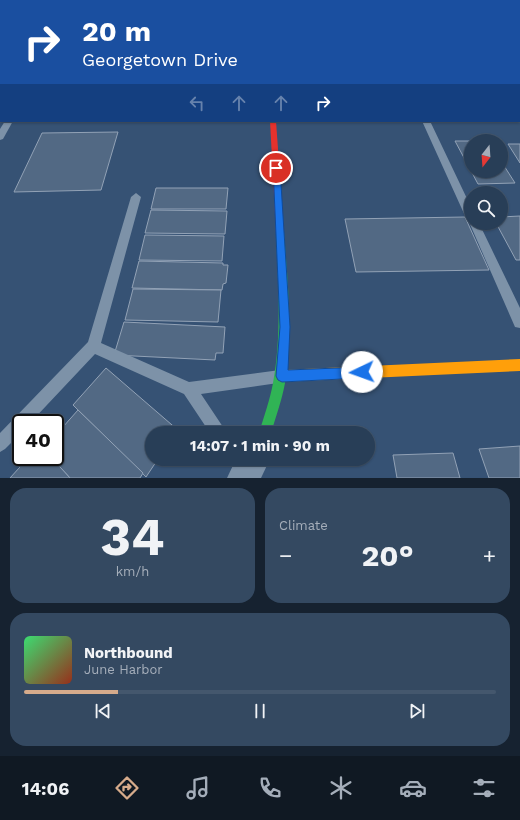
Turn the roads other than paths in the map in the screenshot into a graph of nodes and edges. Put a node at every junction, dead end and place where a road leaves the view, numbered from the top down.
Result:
1 (8, 122) edge
2 (273, 122) edge
3 (426, 122) edge
4 (0, 137) edge
5 (136, 197) dead end
6 (464, 203) edge
7 (477, 230) edge
8 (520, 322) edge
9 (92, 346) junction
10 (520, 364) edge
11 (282, 376) junction
12 (189, 390) junction
13 (214, 426) edge
14 (268, 426) edge
15 (0, 444) edge

1 - 4 lane
2 - 11 street
3 - 6 lane
5 - 9 lane
7 - 8 lane
9 - 12 lane
9 - 15 lane
10 - 11 street
11 - 12 lane
11 - 14 street
12 - 13 lane

